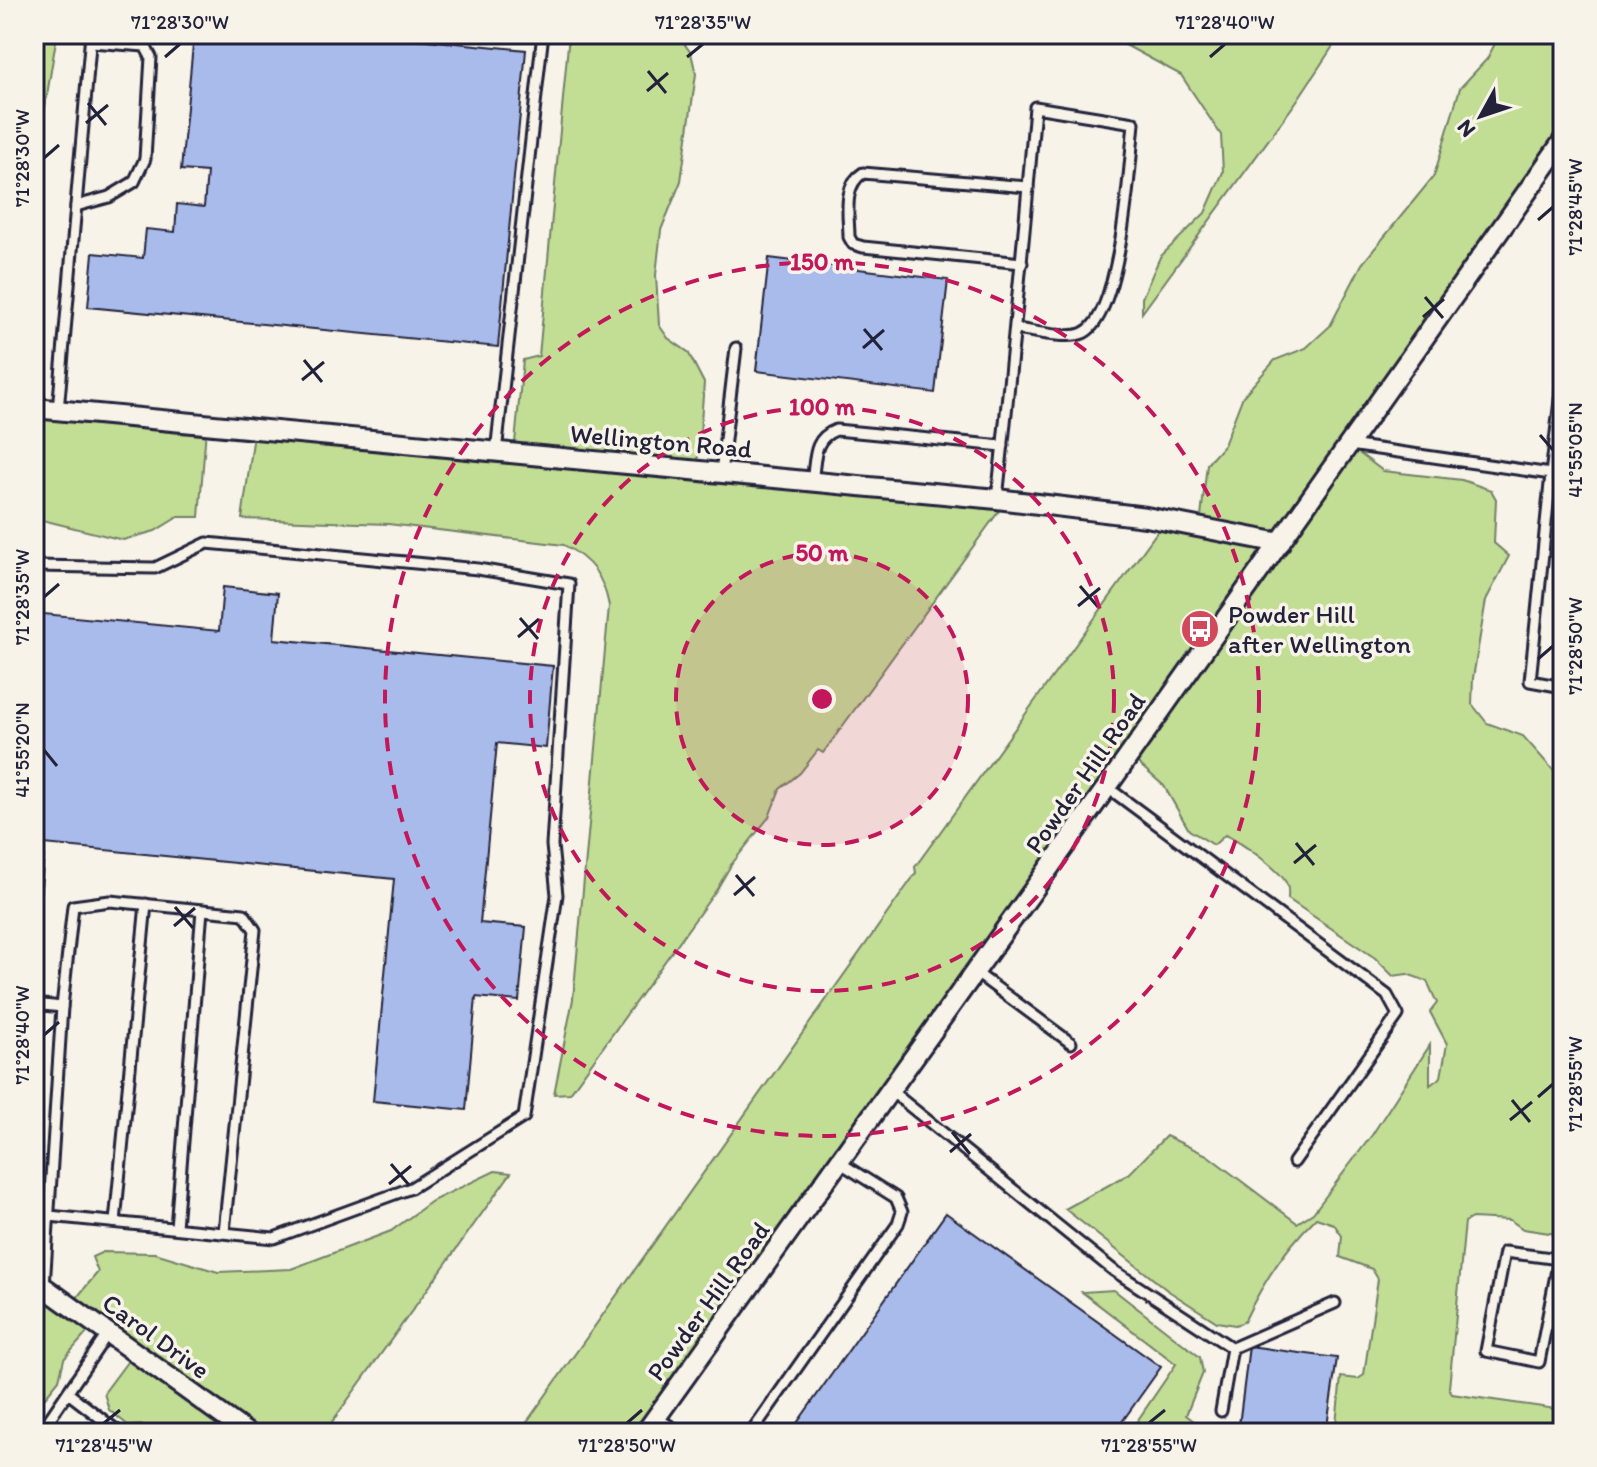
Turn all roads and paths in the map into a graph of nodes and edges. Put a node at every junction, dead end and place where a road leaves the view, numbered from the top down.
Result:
1 (539, 34) edge
2 (91, 38) edge
3 (1563, 141) edge
4 (1028, 187) junction
5 (76, 206) junction
6 (1022, 263) junction
7 (1016, 329) junction
8 (736, 348) dead end
9 (1563, 376) edge
10 (34, 408) edge
11 (58, 411) junction
12 (1350, 445) junction
13 (1003, 446) junction
14 (496, 452) junction
15 (721, 473) junction
16 (1551, 474) junction
17 (812, 482) junction
18 (997, 499) junction
19 (1280, 543) junction
20 (34, 566) edge
21 (1563, 687) edge
22 (1107, 787) junction
23 (146, 904) junction
24 (202, 910) junction
25 (975, 972) junction
26 (34, 1004) edge
27 (62, 1007) junction
28 (1071, 1043) dead end
29 (891, 1091) junction
30 (839, 1162) junction
31 (1294, 1162) dead end
32 (49, 1216) junction
33 (115, 1222) junction
34 (176, 1227) junction
35 (224, 1232) junction
36 (1561, 1259) edge
37 (39, 1284) edge
38 (1335, 1303) dead end
39 (108, 1333) junction
40 (1232, 1348) junction
41 (68, 1393) junction
42 (1221, 1411) dead end
43 (651, 1425) edge
44 (40, 1433) edge
45 (120, 1433) edge
46 (247, 1433) edge
47 (682, 1433) edge
48 (751, 1433) edge

1 - 14 lane
2 - 5 lane
2 - 5 lane
3 - 12 street, Powder Hill Road
4 - 6 lane
4 - 6 lane
4 - 7 lane
5 - 11 lane
6 - 7 lane
7 - 13 lane
8 - 15 lane
9 - 16 lane
10 - 11 street, Wellington Road
11 - 14 street, Wellington Road
12 - 16 lane
12 - 19 street, Powder Hill Road
13 - 17 lane
13 - 18 lane
14 - 15 street, Wellington Road
15 - 17 street, Wellington Road
16 - 21 lane
17 - 18 street, Wellington Road
18 - 19 street, Wellington Road
19 - 22 street, Powder Hill Road
20 - 35 lane
22 - 25 street, Powder Hill Road
22 - 31 lane
23 - 24 lane
23 - 27 lane
23 - 33 lane
24 - 34 lane
24 - 35 lane
25 - 28 lane
25 - 29 street, Powder Hill Road
26 - 27 lane
27 - 32 lane
29 - 30 street, Powder Hill Road
29 - 40 lane
30 - 43 street, Powder Hill Road
30 - 48 lane
32 - 33 lane
32 - 37 lane
33 - 34 lane
34 - 35 lane
36 - 36 lane
37 - 39 street, Carol Drive
38 - 40 lane
39 - 41 lane
39 - 46 street, Carol Drive
40 - 42 lane
41 - 44 lane
41 - 45 lane
43 - 47 lane

